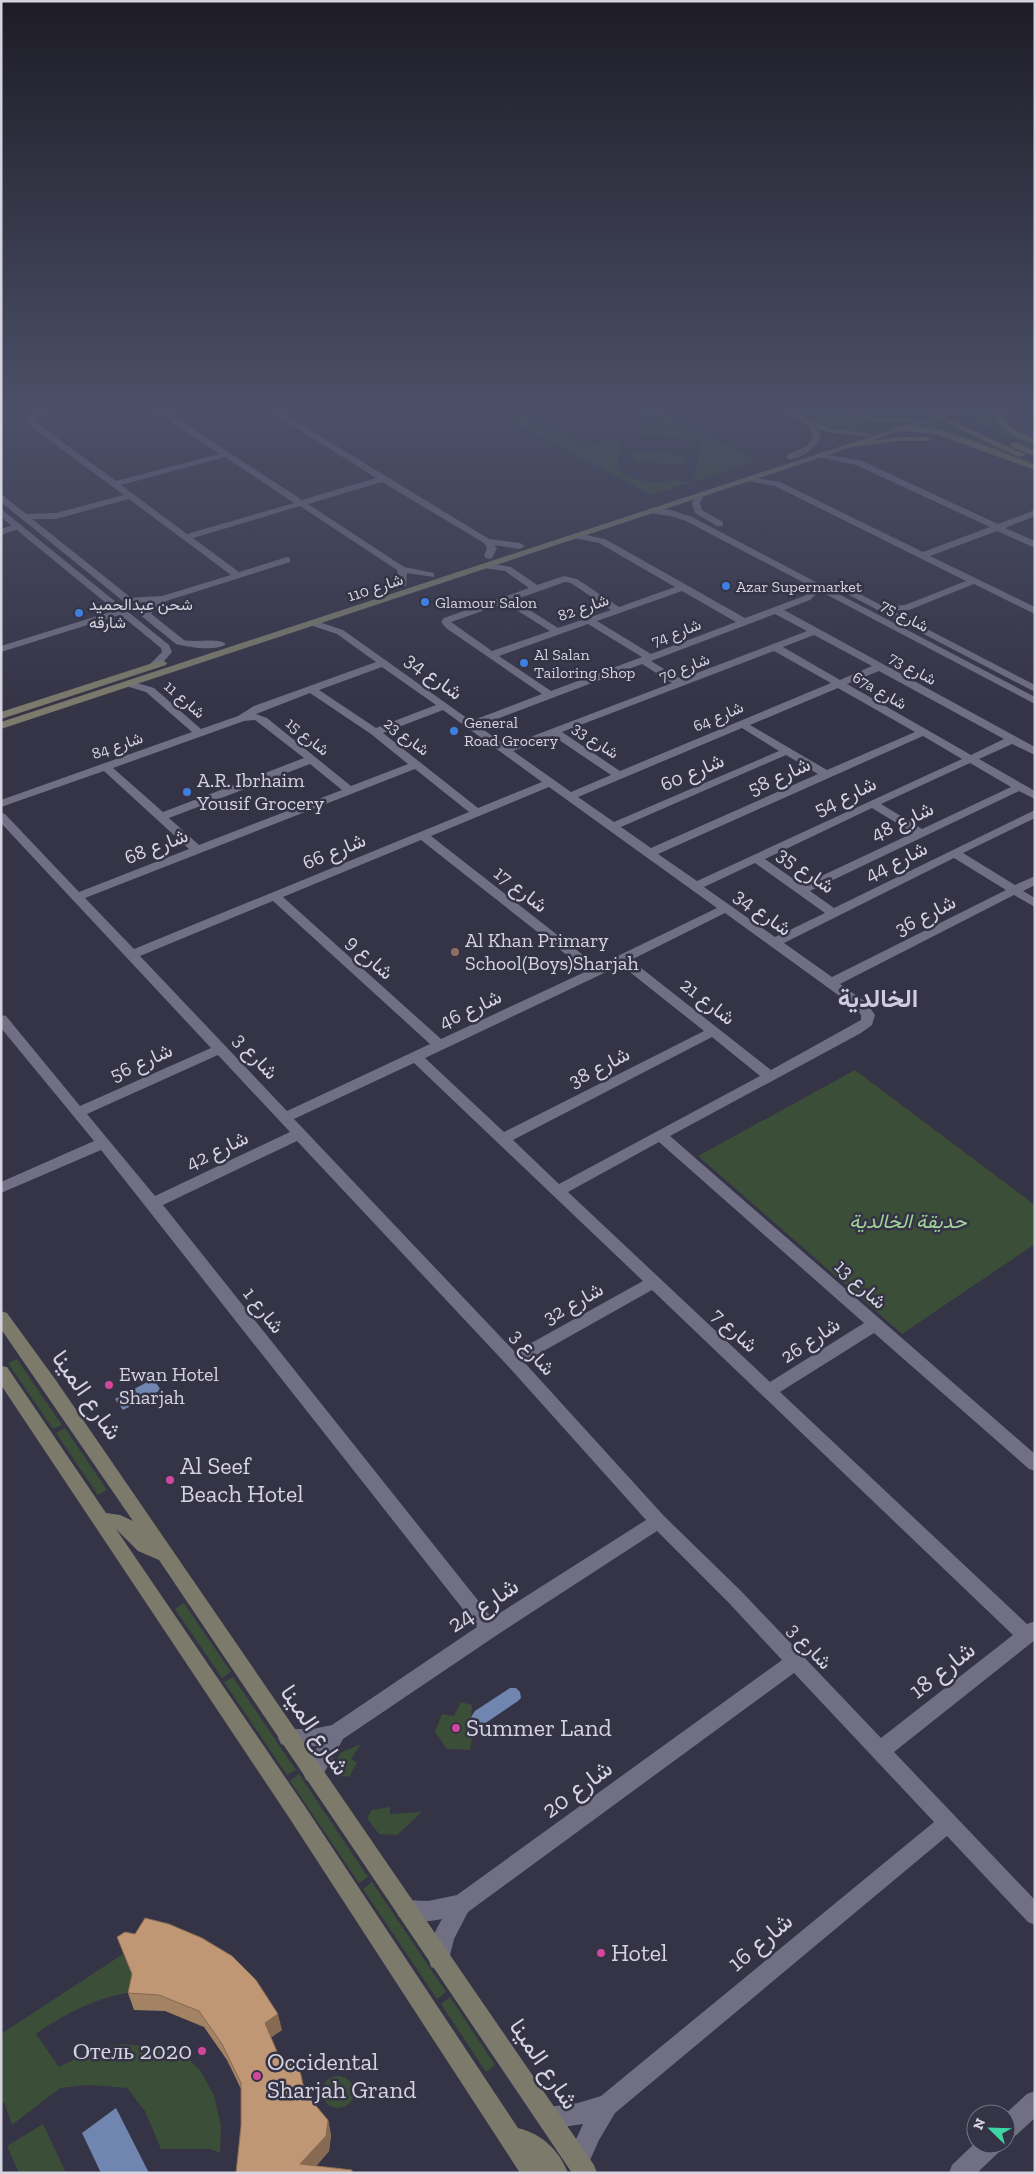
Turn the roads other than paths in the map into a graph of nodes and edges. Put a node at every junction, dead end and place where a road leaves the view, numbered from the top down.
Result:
1 (1, 512) edge
2 (20, 512) edge
3 (69, 512) edge
4 (154, 512) edge
5 (270, 512) edge
6 (312, 512) edge
7 (439, 512) edge
8 (623, 512) edge
9 (647, 512) edge
10 (660, 512) edge
11 (686, 512) edge
12 (700, 512) edge
13 (834, 512) edge
14 (964, 512) edge
15 (1035, 513) edge
16 (56, 516) junction
17 (682, 516) junction
18 (26, 517) junction
19 (18, 526) junction
20 (599, 528) junction
21 (997, 528) junction
22 (40, 529) junction
23 (1, 532) edge
24 (577, 536) junction
25 (187, 537) junction
26 (487, 541) junction
27 (602, 541) junction
28 (1035, 545) edge
29 (520, 546) junction
30 (922, 556) junction
31 (507, 559) junction
32 (287, 560) dead end
33 (488, 561) junction
34 (70, 568) junction
35 (401, 569) junction
36 (508, 570) junction
37 (237, 575) junction
38 (431, 575) junction
39 (974, 581) junction
40 (107, 582) junction
41 (403, 584) junction
42 (684, 587) junction
43 (818, 587) junction
44 (535, 588) junction
45 (834, 595) junction
46 (807, 598) junction
47 (164, 599) junction
48 (506, 599) junction
49 (128, 600) junction
50 (906, 608) junction
51 (862, 609) junction
52 (882, 609) junction
53 (776, 610) junction
54 (123, 611) junction
55 (619, 611) junction
56 (1035, 611) edge
57 (146, 615) junction
58 (337, 615) junction
59 (898, 618) junction
60 (590, 621) junction
61 (744, 622) junction
62 (313, 623) junction
63 (449, 626) joint
64 (340, 632) junction
65 (558, 632) junction
66 (816, 632) junction
67 (221, 644) junction
68 (2, 648) edge
69 (775, 648) junction
70 (491, 655) junction
71 (208, 658) junction
72 (646, 659) junction
73 (384, 663) junction
74 (154, 666) junction
75 (879, 667) junction
76 (150, 677) junction
77 (130, 684) junction
78 (681, 684) junction
79 (839, 684) junction
80 (93, 686) junction
81 (1035, 689) edge
82 (150, 690) junction
83 (312, 690) junction
84 (550, 695) junction
85 (1035, 701) edge
86 (444, 706) junction
87 (42, 712) junction
88 (1, 716) edge
89 (243, 718) junction
90 (742, 724) junction
91 (470, 725) junction
92 (1, 726) edge
93 (375, 732) junction
94 (555, 732) junction
95 (923, 732) junction
96 (199, 733) junction
97 (1011, 740) junction
98 (1032, 748) edge
99 (506, 750) junction
100 (787, 751) junction
101 (312, 759) junction
102 (970, 759) junction
103 (417, 764) junction
104 (106, 766) junction
105 (618, 775) junction
106 (827, 775) junction
107 (551, 782) junction
108 (1019, 787) junction
109 (349, 790) junction
110 (570, 796) junction
111 (1035, 796) edge
112 (1, 804) edge
113 (873, 804) junction
114 (477, 813) junction
115 (1035, 813) edge
116 (1, 816) edge
117 (161, 817) junction
118 (612, 827) junction
119 (921, 833) junction
120 (423, 835) junction
121 (197, 850) junction
122 (650, 853) junction
123 (954, 853) junction
124 (756, 858) junction
125 (1035, 880) edge
126 (696, 886) junction
127 (802, 890) junction
128 (1015, 890) junction
129 (275, 896) junction
130 (77, 897) junction
131 (1035, 903) edge
132 (726, 908) junction
133 (834, 913) junction
134 (774, 943) junction
135 (132, 955) junction
136 (622, 959) junction
137 (596, 972) junction
138 (832, 984) junction
139 (1, 1019) edge
140 (714, 1031) junction
141 (439, 1045) junction
142 (220, 1049) junction
143 (415, 1056) junction
144 (769, 1076) junction
145 (78, 1112) junction
146 (285, 1118) junction
147 (299, 1134) junction
148 (660, 1135) junction
149 (503, 1140) junction
150 (103, 1143) junction
151 (1, 1188) edge
152 (557, 1191) junction
153 (153, 1203) junction
154 (654, 1282) junction
155 (1, 1317) edge
156 (874, 1325) junction
157 (513, 1361) junction
158 (1, 1372) edge
159 (769, 1392) junction
160 (1035, 1464) edge
161 (102, 1521) junction
162 (658, 1521) junction
163 (164, 1554) junction
164 (490, 1629) junction
165 (1031, 1632) edge
166 (795, 1661) junction
167 (336, 1733) junction
168 (288, 1738) junction
169 (880, 1751) junction
170 (313, 1774) junction
171 (948, 1822) junction
172 (461, 1905) junction
173 (406, 1910) junction
174 (1035, 1915) edge
175 (439, 1959) junction
176 (1035, 2102) edge
177 (607, 2105) junction
178 (549, 2118) junction
179 (1016, 2120) edge
180 (513, 2139) junction
181 (980, 2154) edge
182 (582, 2167) edge
183 (534, 2173) edge
184 (557, 2173) edge
185 (960, 2173) edge

1 - 19 street, شارع 11
2 - 18 street
3 - 16 street
4 - 25 street
5 - 25 street
6 - 35 street
7 - 26 street
8 - 29 main road, شارع 110
9 - 20 main road, شارع 110
10 - 17 street, شارع 75
11 - 17 street
12 - 52 street, شارع 75
13 - 30 street
14 - 21 street
15 - 21 street
16 - 18 street
16 - 22 street
17 - 43 street, شارع 75
18 - 22 street
19 - 23 street
19 - 34 street, شارع 11
20 - 24 main road, شارع 110
20 - 27 street
21 - 28 street
21 - 30 street
22 - 40 street
24 - 27 street
24 - 31 main road, شارع 110
25 - 37 street
26 - 29 street
26 - 33 street
27 - 42 street
29 - 33 main road, شارع 110
30 - 39 street
31 - 33 main road, شارع 110
31 - 36 street
32 - 37 street
33 - 36 street
33 - 38 main road, شارع 110
33 - 58 main road, شارع 110
34 - 40 street
34 - 54 street, شارع 11
35 - 38 street
35 - 41 street
36 - 44 street
37 - 47 street
38 - 41 main road, شارع 110
39 - 50 street
39 - 56 street
40 - 49 street
41 - 67 main road, شارع 110
42 - 55 street, شارع 82
42 - 61 street
43 - 45 street, شارع 75
43 - 46 street, شارع 74
44 - 48 street
44 - 55 street
45 - 46 street, شارع 74
45 - 51 street, شارع 75
46 - 53 street, شارع 74
47 - 49 street
47 - 57 street
48 - 63 street
48 - 65 street
49 - 57 street
50 - 52 street
50 - 59 street
51 - 59 street
51 - 85 street, شارع 75
52 - 59 street, شارع 75
53 - 61 street, شارع 74
53 - 66 street, شارع 73
54 - 68 street
54 - 74 street, شارع 11
55 - 60 street, شارع 82
57 - 67 street
58 - 62 main road, شارع 110
58 - 64 street
59 - 81 street, شارع 75
60 - 65 street, شارع 82
60 - 72 street
61 - 72 street, شارع 74
62 - 64 street, شارع 34
62 - 71 main road, شارع 110
63 - 70 street
64 - 73 street, شارع 34
65 - 70 street, شارع 82
66 - 69 street, شارع 70
66 - 75 street, شارع 73
67 - 71 main road
67 - 74 main road, شارع 110
69 - 78 street, شارع 70
69 - 79 street, 67a شارع
70 - 84 street
71 - 76 main road, شارع 110
72 - 78 street
72 - 84 street, شارع 74
73 - 83 street, شارع 84
73 - 86 street, شارع 34
74 - 80 main road, شارع 110
75 - 79 street, شارع 64
75 - 97 street, شارع 73
76 - 77 main road, شارع 110
76 - 82 street, شارع 11
77 - 82 street, شارع 11
77 - 87 main road, شارع 110
78 - 94 street, شارع 70
79 - 90 street, شارع 64
79 - 95 street, 67a شارع
80 - 87 main road
80 - 88 main road, شارع 110
82 - 96 street, شارع 11
83 - 89 street, شارع 84
83 - 93 street, شارع 23
84 - 91 street, شارع 74
86 - 91 street, شارع 34
86 - 93 street
87 - 92 main road, شارع 110
89 - 96 street, شارع 84
89 - 101 street, شارع 15
90 - 100 street
90 - 105 street, شارع 64
91 - 99 street, شارع 34
93 - 103 street, شارع 23
94 - 99 street, شارع 70
94 - 105 street, شارع 33
95 - 102 street, 67a شارع
95 - 106 street, شارع 58
96 - 104 street, شارع 84
97 - 98 street, شارع 73
97 - 102 street, شارع 54
99 - 107 street, شارع 34
100 - 106 street
100 - 118 street, شارع 60
101 - 109 street, شارع 15
101 - 117 street
102 - 108 street
102 - 113 street, شارع 54
103 - 109 street, شارع 68
103 - 114 street, شارع 23
104 - 112 street, شارع 84
104 - 117 street
105 - 110 street, شارع 64
106 - 122 street, شارع 58
107 - 110 street, شارع 34
107 - 114 street, شارع 66
108 - 111 street
108 - 119 street, شارع 48
109 - 121 street, شارع 68
110 - 118 street, شارع 34
113 - 119 street
113 - 124 street, شارع 54
114 - 120 street, شارع 66
115 - 123 street, شارع 44
116 - 130 street, شارع 3
117 - 121 street
118 - 122 street, شارع 34
119 - 127 street, شارع 48
120 - 129 street, شارع 66
120 - 137 street, شارع 17
121 - 130 street, شارع 68
122 - 126 street, شارع 34
123 - 128 street
123 - 133 street, شارع 44
124 - 126 street, شارع 54
124 - 127 street, شارع 35
125 - 128 street, شارع 36
126 - 132 street, شارع 34
127 - 133 street, شارع 35
128 - 131 street
128 - 138 street, شارع 36
129 - 135 street, شارع 66
129 - 141 street, شارع 9
130 - 135 street, شارع 3
132 - 134 street, شارع 34
132 - 136 street, شارع 46
133 - 134 street, شارع 44
134 - 138 street, شارع 34
135 - 142 street, شارع 3
136 - 137 street, شارع 46
136 - 140 street, شارع 21
137 - 141 street, شارع 46
138 - 144 street, شارع 34
139 - 145 street, شارع 1
140 - 144 street, شارع 21
140 - 149 street, شارع 38
141 - 143 street, شارع 46
142 - 145 street, شارع 56
142 - 146 street, شارع 3
143 - 146 street, شارع 46
143 - 149 street, شارع 7
144 - 148 street, شارع 34
145 - 150 street, شارع 1
146 - 147 street, شارع 3
147 - 153 street, شارع 42
147 - 157 street, شارع 3
148 - 152 street, شارع 34
148 - 156 street, شارع 13
149 - 152 street, شارع 7
150 - 151 street
150 - 153 street, شارع 1
152 - 154 street, شارع 7
153 - 164 street, شارع 1
154 - 157 street, شارع 32
154 - 159 street, شارع 7
155 - 163 main road, شارع المينا
156 - 159 street, شارع 26
156 - 160 street, شارع 13
157 - 162 street, شارع 3
158 - 161 main road
159 - 165 street, شارع 7
161 - 163 main road
161 - 180 main road
162 - 164 street, شارع 24
162 - 166 street, شارع 3
163 - 168 main road, شارع المينا
164 - 167 street, شارع 24
165 - 169 street, شارع 18
166 - 169 street, شارع 3
166 - 172 street, شارع 20
167 - 168 street, شارع 24
167 - 170 street, شارع 24
168 - 170 main road, شارع المينا
169 - 171 street, شارع 3
170 - 173 main road, شارع المينا
171 - 174 street, شارع 3
171 - 177 street, شارع 16
172 - 173 street, شارع 20
172 - 175 street, شارع 20
173 - 175 main road, شارع المينا
175 - 178 main road, شارع المينا
176 - 179 street
177 - 178 street, شارع 16
177 - 182 street, شارع 16
178 - 182 main road, شارع المينا
180 - 183 main road
180 - 184 main road
181 - 185 street

